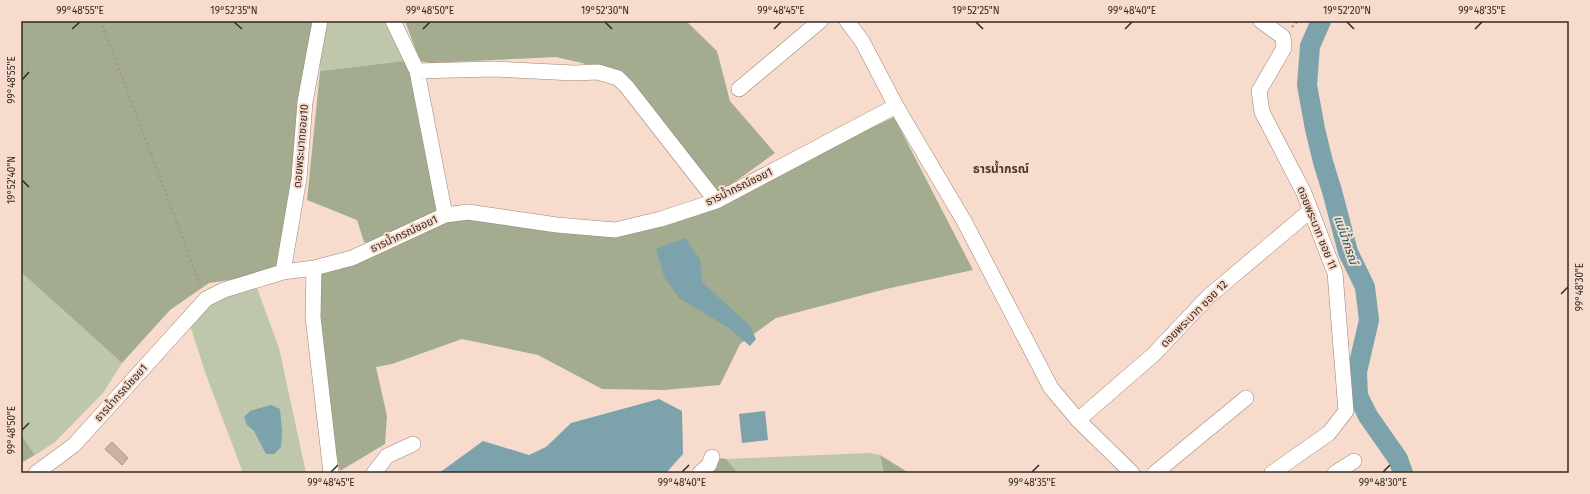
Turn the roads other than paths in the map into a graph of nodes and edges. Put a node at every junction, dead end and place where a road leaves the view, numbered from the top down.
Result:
1 (320, 21) edge
2 (393, 21) edge
3 (820, 21) edge
4 (847, 21) edge
5 (1261, 21) edge
6 (417, 71) junction
7 (739, 89) dead end
8 (896, 106) junction
9 (716, 201) junction
10 (1311, 210) junction
11 (445, 215) junction
12 (314, 268) junction
13 (283, 272) junction
14 (1246, 398) dead end
15 (1078, 420) junction
16 (413, 444) dead end
17 (712, 457) dead end
18 (1354, 461) dead end
19 (36, 473) edge
20 (331, 473) edge
21 (374, 473) edge
22 (700, 473) edge
23 (1132, 473) edge
24 (1155, 473) edge
25 (1272, 473) edge
26 (1335, 473) edge

1 - 13 street, ดอยพระบาทซอย10
2 - 6 street
3 - 7 street
4 - 8 street
5 - 10 street, ดอยพระบาท ซอย 11
6 - 9 street
6 - 11 street
8 - 9 street, ธารน้ำกรณ์ซอย1
8 - 15 street
9 - 11 street, ธารน้ำกรณ์ซอย1
10 - 15 street, ดอยพระบาท ซอย 12
10 - 25 street, ดอยพระบาท ซอย 11
11 - 12 street, ธารน้ำกรณ์ซอย1
12 - 13 street, ธารน้ำกรณ์ซอย1
12 - 20 street
13 - 19 street, ธารน้ำกรณ์ซอย1
14 - 24 street
15 - 23 street
16 - 21 street
17 - 22 street
18 - 26 street

